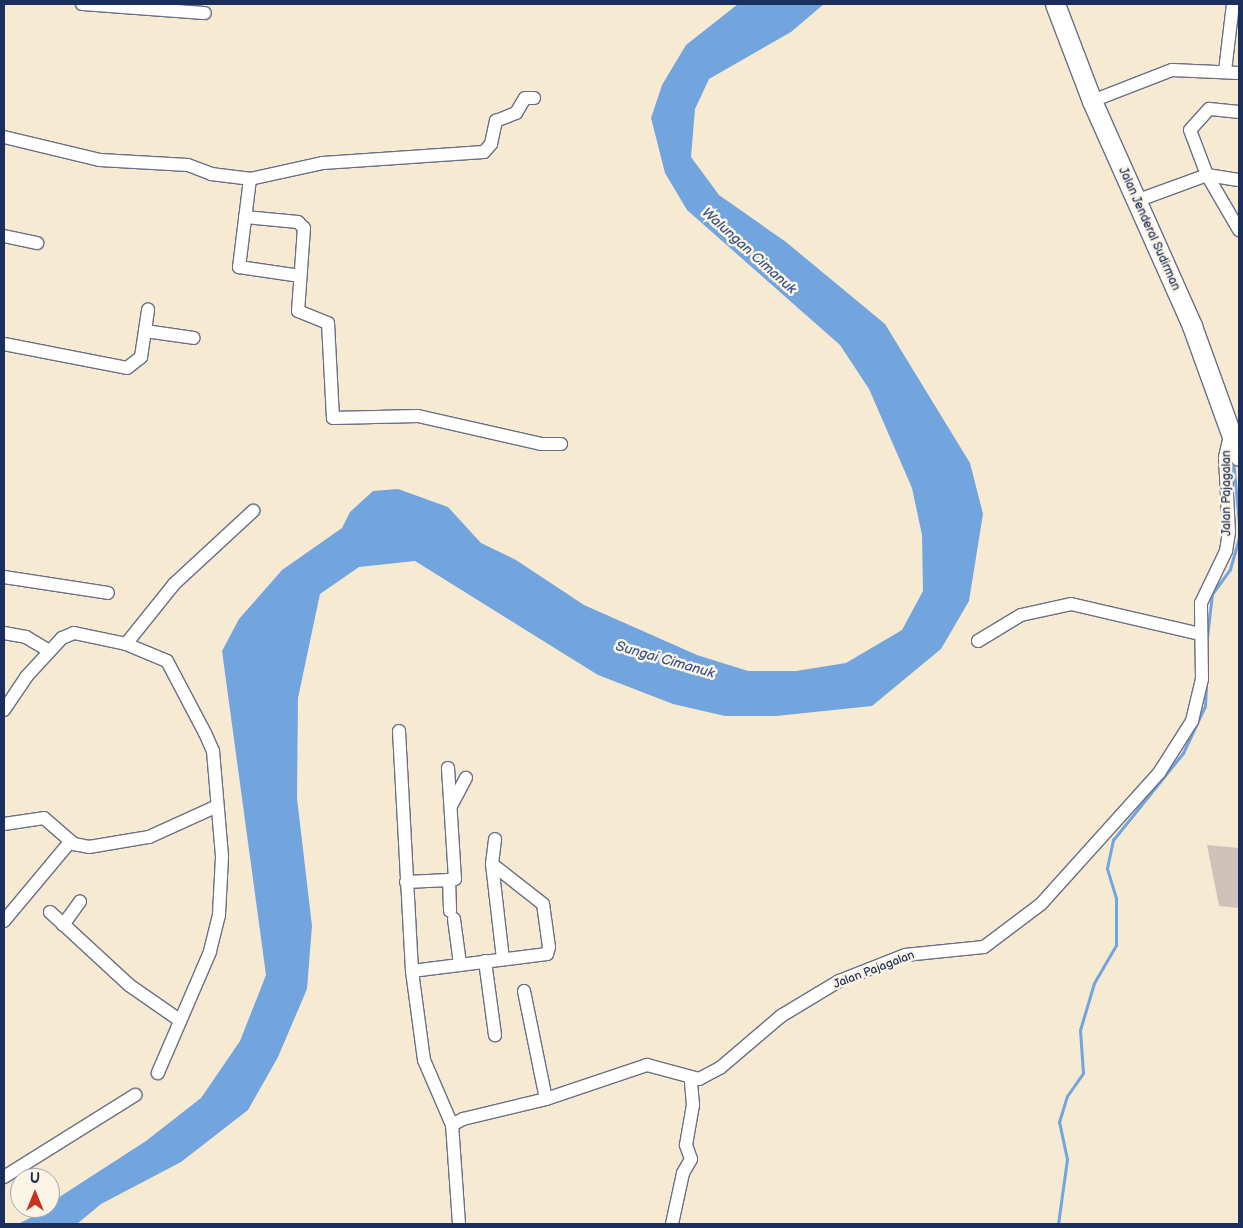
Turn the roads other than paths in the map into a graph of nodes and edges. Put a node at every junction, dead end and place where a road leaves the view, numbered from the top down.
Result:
1 (82, 4) edge
2 (1055, 4) edge
3 (1235, 8) edge
4 (204, 13) dead end
5 (1225, 71) junction
6 (1239, 73) edge
7 (534, 98) dead end
8 (1092, 101) junction
9 (1239, 112) edge
10 (4, 137) edge
11 (1207, 175) junction
12 (250, 179) junction
13 (1239, 180) edge
14 (1136, 201) junction
15 (245, 217) junction
16 (1239, 230) edge
17 (4, 236) edge
18 (37, 243) dead end
19 (300, 276) junction
20 (148, 310) dead end
21 (145, 331) junction
22 (194, 338) dead end
23 (4, 344) edge
24 (1230, 435) junction
25 (561, 444) dead end
26 (1239, 456) edge
27 (253, 511) dead end
28 (4, 577) edge
29 (108, 593) dead end
30 (4, 633) edge
31 (1200, 634) junction
32 (978, 641) dead end
33 (126, 644) junction
34 (49, 651) junction
35 (4, 710) edge
36 (399, 731) dead end
37 (448, 768) dead end
38 (466, 778) dead end
39 (451, 806) junction
40 (215, 807) junction
41 (4, 824) edge
42 (495, 839) dead end
43 (71, 841) junction
44 (492, 864) junction
45 (449, 880) junction
46 (406, 882) junction
47 (80, 902) dead end
48 (50, 912) dead end
49 (4, 921) edge
50 (64, 925) junction
51 (503, 959) junction
52 (485, 961) junction
53 (460, 964) junction
54 (412, 971) junction
55 (524, 991) dead end
56 (178, 1019) junction
57 (495, 1035) dead end
58 (158, 1073) dead end
59 (691, 1080) junction
60 (135, 1095) dead end
61 (546, 1099) junction
62 (452, 1125) junction
63 (4, 1177) edge
64 (459, 1224) edge
65 (672, 1224) edge

1 - 4 street
2 - 8 main road, Jalan Jenderal Sudirman
3 - 5 street
5 - 6 street
5 - 8 street
7 - 12 street
8 - 14 main road, Jalan Jenderal Sudirman
9 - 11 street
10 - 12 street
11 - 13 street
11 - 14 street
11 - 16 street
12 - 15 street
14 - 24 main road, Jalan Jenderal Sudirman
15 - 19 street
15 - 19 street
17 - 18 street
19 - 25 street
20 - 21 street
21 - 22 street
21 - 23 street
24 - 26 main road, Jalan Jenderal Sudirman
24 - 31 street, Jalan Pajagalan
27 - 33 street
28 - 29 street
30 - 34 street
31 - 32 street
31 - 59 street, Jalan Pajagalan
33 - 34 street
33 - 40 street
34 - 35 street
36 - 46 street
37 - 39 street
38 - 39 street
39 - 45 street
40 - 43 street
40 - 56 street
41 - 43 street
42 - 44 street
43 - 49 street
44 - 51 street
44 - 51 street
45 - 46 street
45 - 53 street
46 - 54 street
47 - 50 street
48 - 50 street
50 - 56 street
51 - 52 street
52 - 53 street
52 - 57 street
53 - 54 street
54 - 62 street
55 - 61 street
56 - 58 street
59 - 61 street
59 - 65 street
60 - 63 street
61 - 62 street
62 - 64 street

